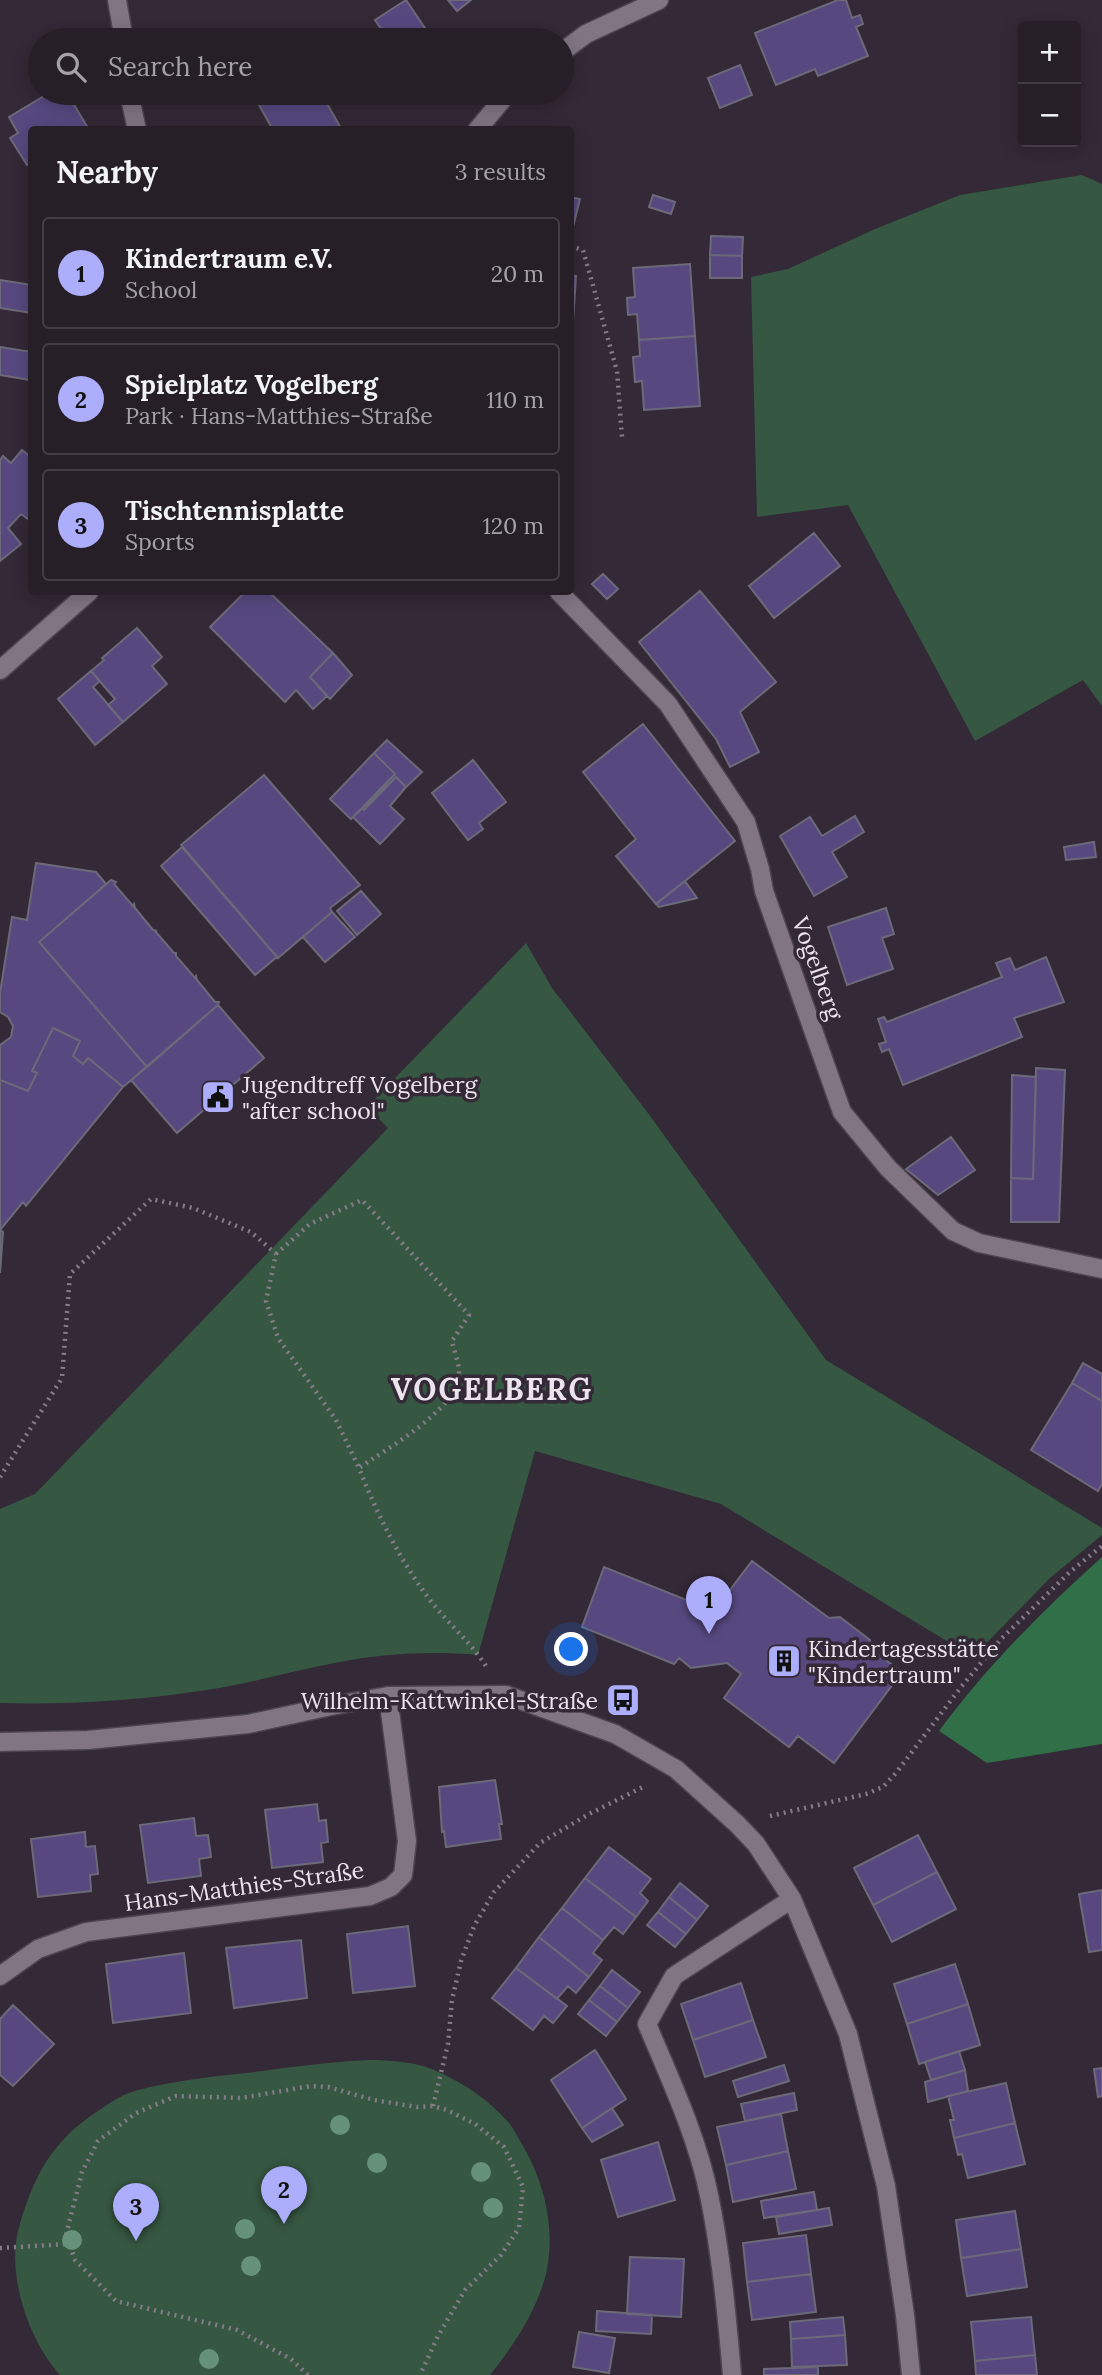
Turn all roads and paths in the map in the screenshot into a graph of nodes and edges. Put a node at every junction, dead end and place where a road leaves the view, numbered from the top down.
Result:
1 (117, 0) edge
2 (659, 0) edge
3 (122, 28) edge
4 (574, 43) edge
5 (132, 105) edge
6 (498, 105) edge
7 (136, 126) edge
8 (480, 126) edge
9 (574, 247) edge
10 (622, 437) dead end
11 (86, 595) edge
12 (562, 595) edge
13 (0, 670) edge
14 (276, 1254) junction
15 (1102, 1269) edge
16 (359, 1468) junction
17 (0, 1477) edge
18 (1102, 1546) edge
19 (506, 1695) junction
20 (388, 1696) junction
21 (0, 1742) edge
22 (623, 1797) dead end
23 (737, 1824) junction
24 (792, 1899) junction
25 (0, 1976) edge
26 (433, 2106) junction
27 (67, 2244) junction
28 (0, 2248) edge
29 (308, 2375) edge
30 (420, 2375) edge
31 (732, 2375) edge
32 (911, 2375) edge

1 - 3 street
2 - 4 street
5 - 7 street
6 - 8 street
9 - 10 path
11 - 13 street
12 - 15 street, Vogelberg
14 - 16 path
14 - 16 path
14 - 17 path
16 - 19 path
18 - 23 path
19 - 20 street
19 - 23 street
20 - 21 street
20 - 25 street, Hans-Matthies-Straße
22 - 26 path
23 - 24 street
24 - 31 street
24 - 32 street
26 - 27 path
26 - 30 path
27 - 28 path
27 - 29 path

